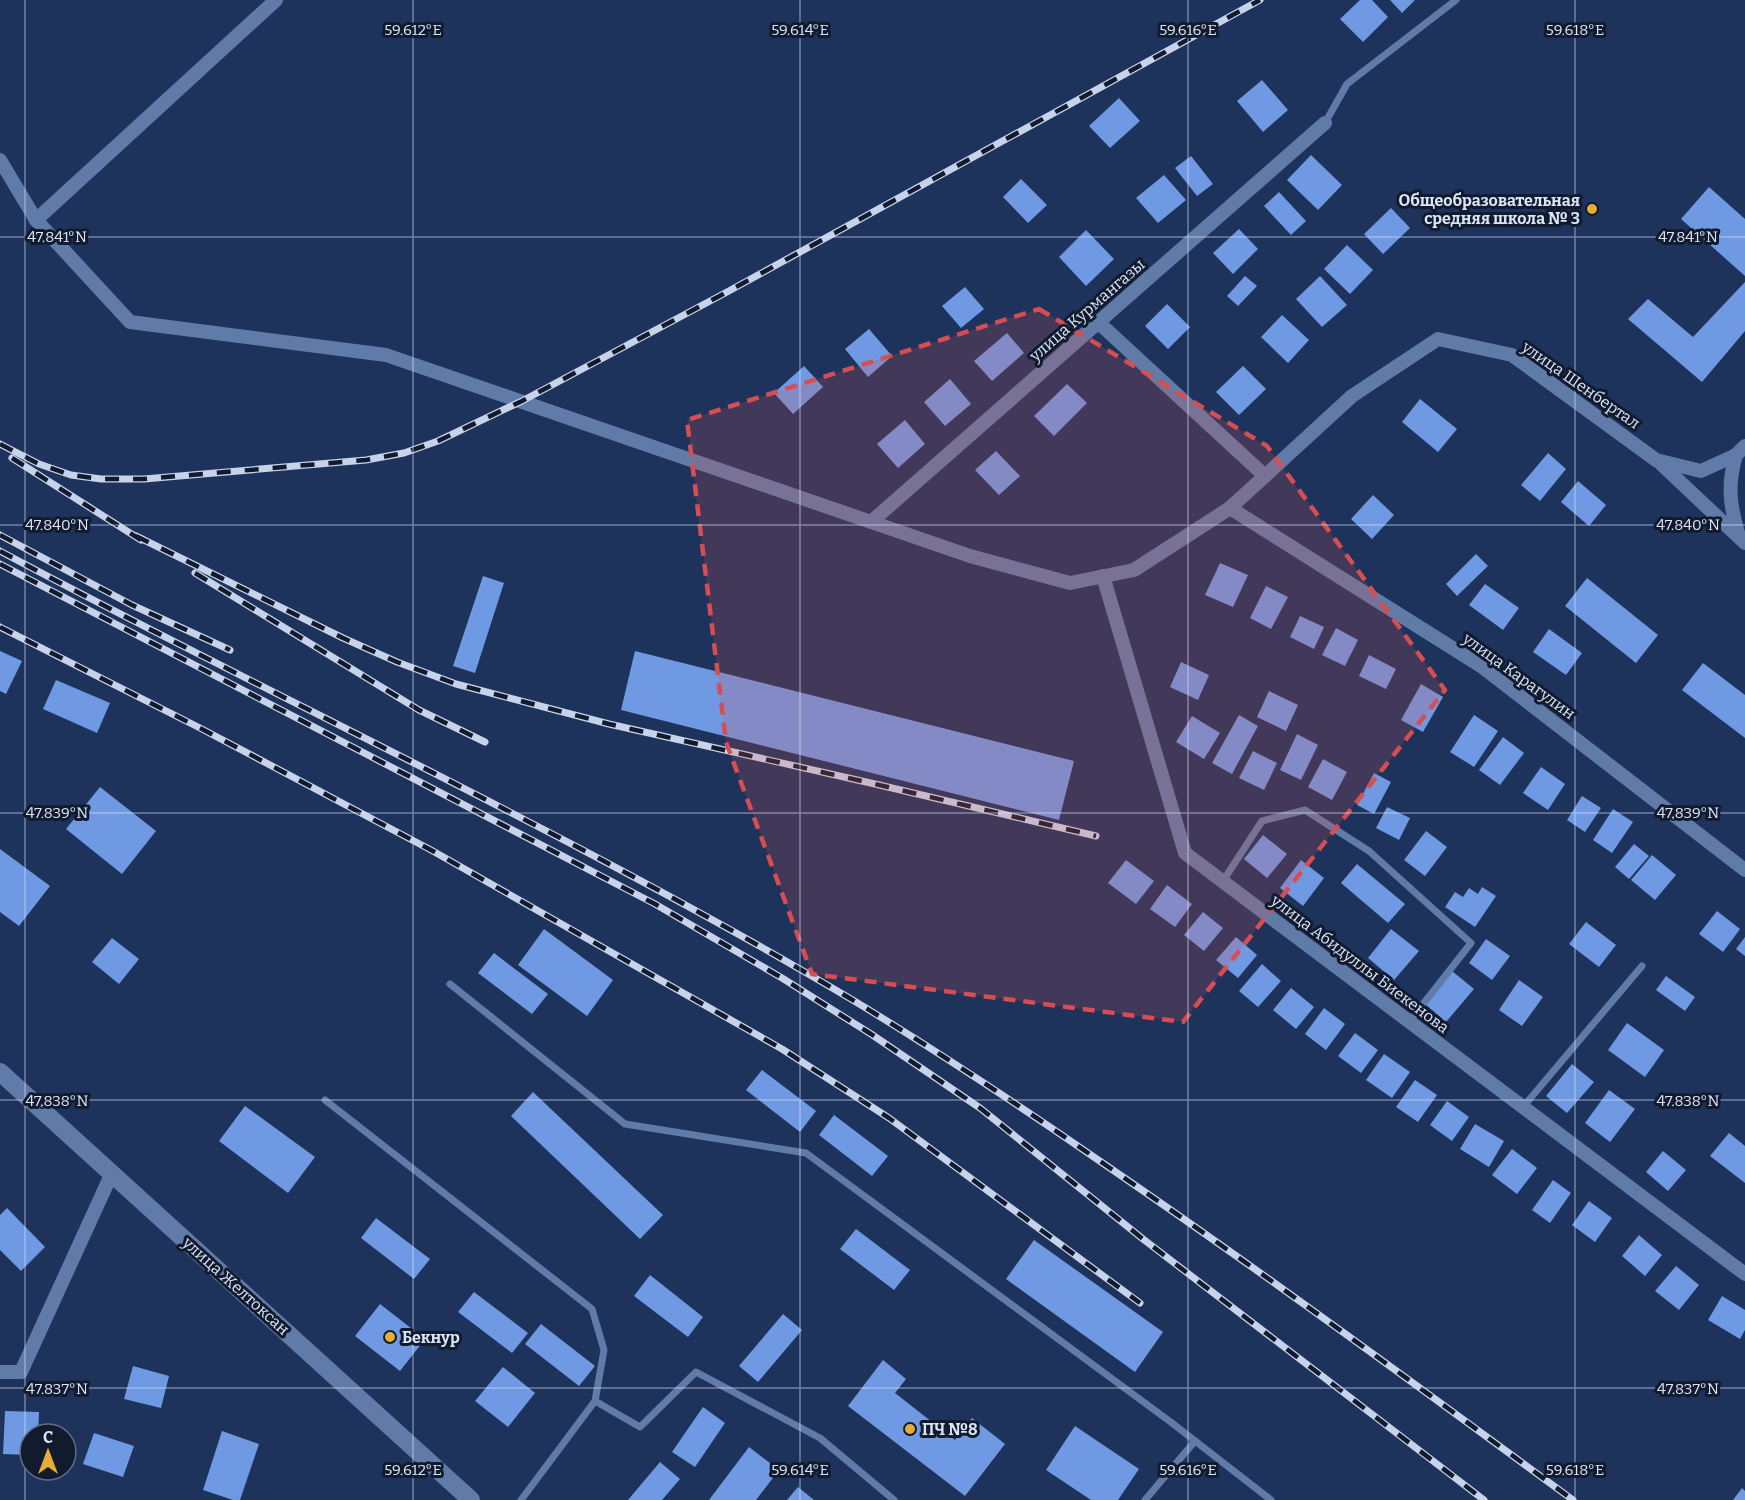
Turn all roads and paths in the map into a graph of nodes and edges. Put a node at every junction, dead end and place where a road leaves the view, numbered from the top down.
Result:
1 (276, 0) edge
2 (1456, 0) edge
3 (1325, 123) joint
4 (0, 160) edge
5 (36, 220) junction
6 (1098, 322) junction
7 (1740, 451) edge
8 (1656, 460) junction
9 (1265, 476) junction
10 (1230, 508) junction
11 (871, 522) junction
12 (1742, 541) edge
13 (1103, 576) junction
14 (1745, 870) edge
15 (1223, 881) junction
16 (1642, 966) dead end
17 (450, 984) dead end
18 (1409, 1022) junction
19 (0, 1072) edge
20 (326, 1100) dead end
21 (1523, 1107) junction
22 (112, 1173) junction
23 (1745, 1275) edge
24 (0, 1372) edge
25 (595, 1401) junction
26 (1195, 1441) junction
27 (471, 1500) edge
28 (521, 1500) edge
29 (894, 1500) edge
30 (1145, 1500) edge
31 (1271, 1500) edge

1 - 5 street
2 - 3 lane
3 - 6 street, улица Курмангазы
4 - 5 street, улица Шенбертал
5 - 11 street, улица Шенбертал
6 - 9 street
6 - 11 street, улица Курмангазы
7 - 8 street, улица Шенбертал
7 - 12 street
8 - 9 street, улица Шенбертал
8 - 12 street
9 - 10 street, улица Шенбертал
10 - 13 street, улица Шенбертал
10 - 14 street, улица Карагулин
11 - 13 street, улица Шенбертал
13 - 15 street, улица Абидуллы Биекенова
15 - 18 street, улица Абидуллы Биекенова
15 - 18 lane
16 - 21 lane
17 - 26 lane
18 - 21 street, улица Абидуллы Биекенова
19 - 22 main road, улица Желтоксан
20 - 25 lane
21 - 23 street, улица Абидуллы Биекенова
22 - 24 street
22 - 27 main road, улица Желтоксан
25 - 28 lane
25 - 29 lane
26 - 30 lane
26 - 31 lane

